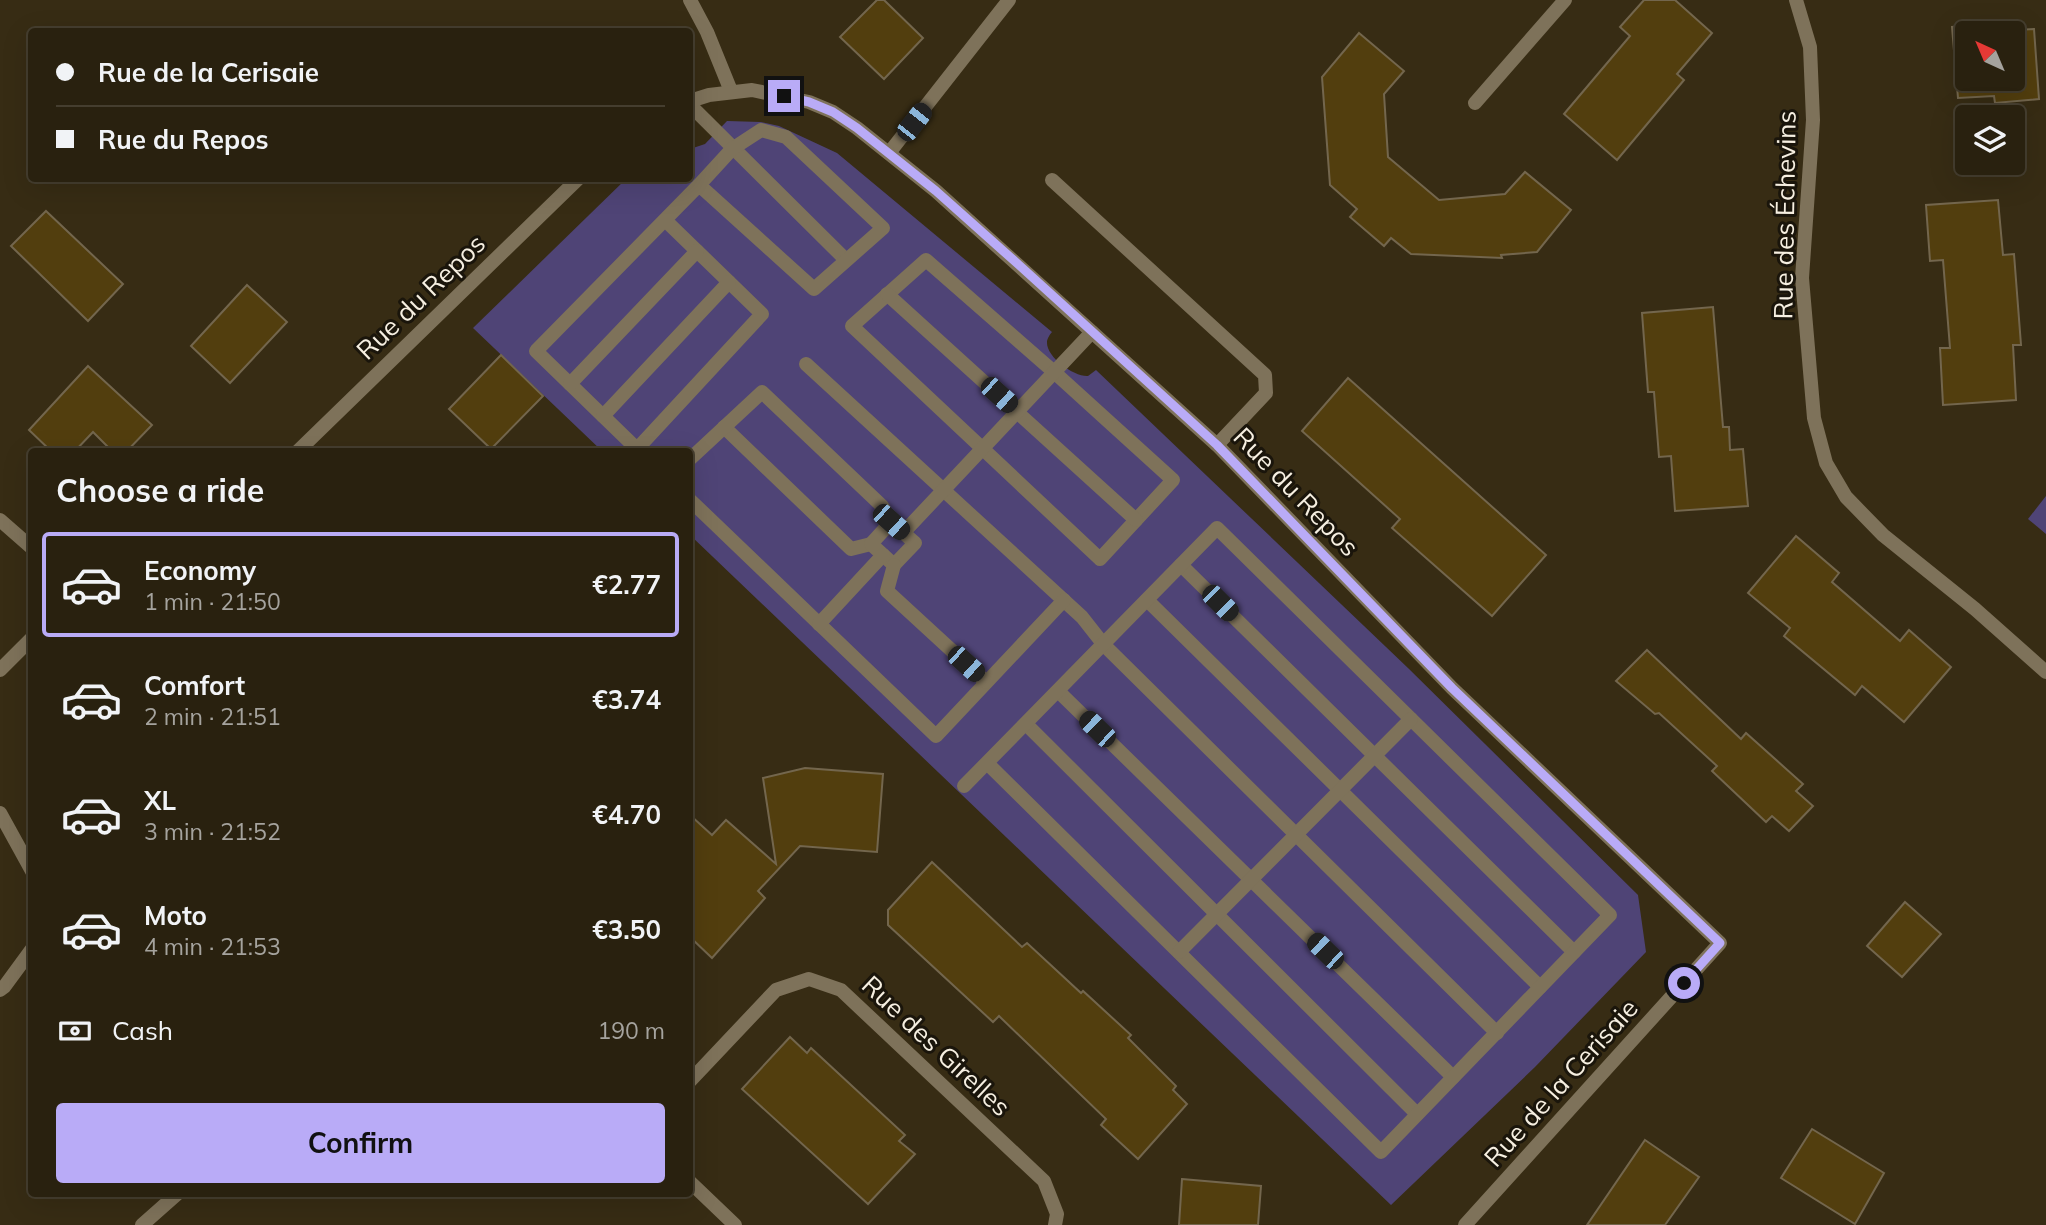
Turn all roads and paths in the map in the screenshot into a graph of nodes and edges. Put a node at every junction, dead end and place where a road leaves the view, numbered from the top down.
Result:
1 (690, 0) edge
2 (1009, 0) edge
3 (1565, 0) edge
4 (1796, 0) edge
5 (731, 91) junction
6 (693, 102) edge
7 (1475, 103) dead end
8 (693, 106) edge
9 (732, 149) junction
10 (888, 153) junction
11 (1052, 180) dead end
12 (575, 182) edge
13 (699, 185) junction
14 (665, 220) junction
15 (697, 251) junction
16 (846, 260) junction
17 (729, 282) junction
18 (887, 294) junction
19 (1092, 331) junction
20 (806, 365) dead end
21 (1054, 372) junction
22 (570, 384) junction
23 (1017, 412) junction
24 (603, 416) junction
25 (724, 428) junction
26 (1217, 445) junction
27 (301, 448) edge
28 (636, 448) edge
29 (638, 448) edge
30 (982, 449) junction
31 (693, 456) edge
32 (944, 491) junction
33 (693, 503) edge
34 (0, 520) edge
35 (1136, 520) junction
36 (891, 522) junction
37 (903, 533) junction
38 (28, 544) edge
39 (871, 544) junction
40 (888, 560) junction
41 (1181, 565) junction
42 (1064, 600) junction
43 (1147, 600) junction
44 (819, 624) junction
45 (28, 642) edge
46 (1104, 645) junction
47 (0, 670) edge
48 (2046, 671) edge
49 (986, 682) junction
50 (1058, 691) junction
51 (1411, 719) junction
52 (1026, 724) junction
53 (1374, 755) junction
54 (987, 763) junction
55 (964, 786) dead end
56 (1340, 790) junction
57 (0, 813) edge
58 (1296, 835) junction
59 (28, 864) edge
60 (1251, 879) junction
61 (1217, 914) junction
62 (1720, 943) joint
63 (1179, 952) junction
64 (1574, 953) junction
65 (28, 954) edge
66 (1540, 987) junction
67 (0, 990) edge
68 (1497, 1032) junction
69 (1453, 1077) junction
70 (693, 1078) edge
71 (1417, 1114) junction
72 (693, 1185) edge
73 (174, 1197) edge
74 (142, 1225) edge
75 (734, 1225) edge
76 (1055, 1225) edge
77 (1465, 1225) edge

1 - 5 street
2 - 10 street
3 - 7 street
4 - 48 street, Rue des Échevins
5 - 6 street, Rue du Repos
5 - 10 street, Rue du Repos
8 - 9 street
9 - 13 street
9 - 16 street
9 - 16 street
10 - 19 street, Rue du Repos
11 - 26 street
12 - 27 street, Rue du Repos
13 - 14 street
13 - 16 street
14 - 15 street
14 - 22 street
15 - 17 street
15 - 22 street
17 - 24 street
17 - 29 street
18 - 21 street
18 - 23 street
18 - 30 street
19 - 21 street
19 - 26 street, Rue du Repos
20 - 32 street
21 - 23 street
21 - 35 street
22 - 24 street
23 - 30 street
23 - 35 street
24 - 28 street
25 - 31 street
25 - 36 street
25 - 39 street
26 - 62 street, Rue du Repos
30 - 32 street
30 - 35 street
32 - 37 street
32 - 42 street
33 - 44 street
34 - 38 street
36 - 37 street
36 - 39 street
37 - 40 street
39 - 40 street
40 - 44 street
40 - 49 street
41 - 43 street
41 - 51 street
41 - 53 street
42 - 46 street
42 - 49 street
43 - 46 street
43 - 56 street
44 - 49 street
45 - 47 street
46 - 50 street
46 - 58 street
50 - 52 street
50 - 60 street
51 - 53 street
51 - 64 street
52 - 54 street
52 - 61 street
53 - 56 street
53 - 64 street
54 - 55 street
54 - 63 street
56 - 58 street
56 - 66 street
57 - 59 street
58 - 60 street
58 - 68 street
60 - 61 street
60 - 69 street
61 - 63 street
61 - 71 street
62 - 77 street, Rue de la Cerisaie
63 - 71 street
64 - 66 street
65 - 67 street
66 - 68 street
68 - 69 street
69 - 71 street
70 - 76 street, Rue des Girelles
72 - 75 street
73 - 74 street

